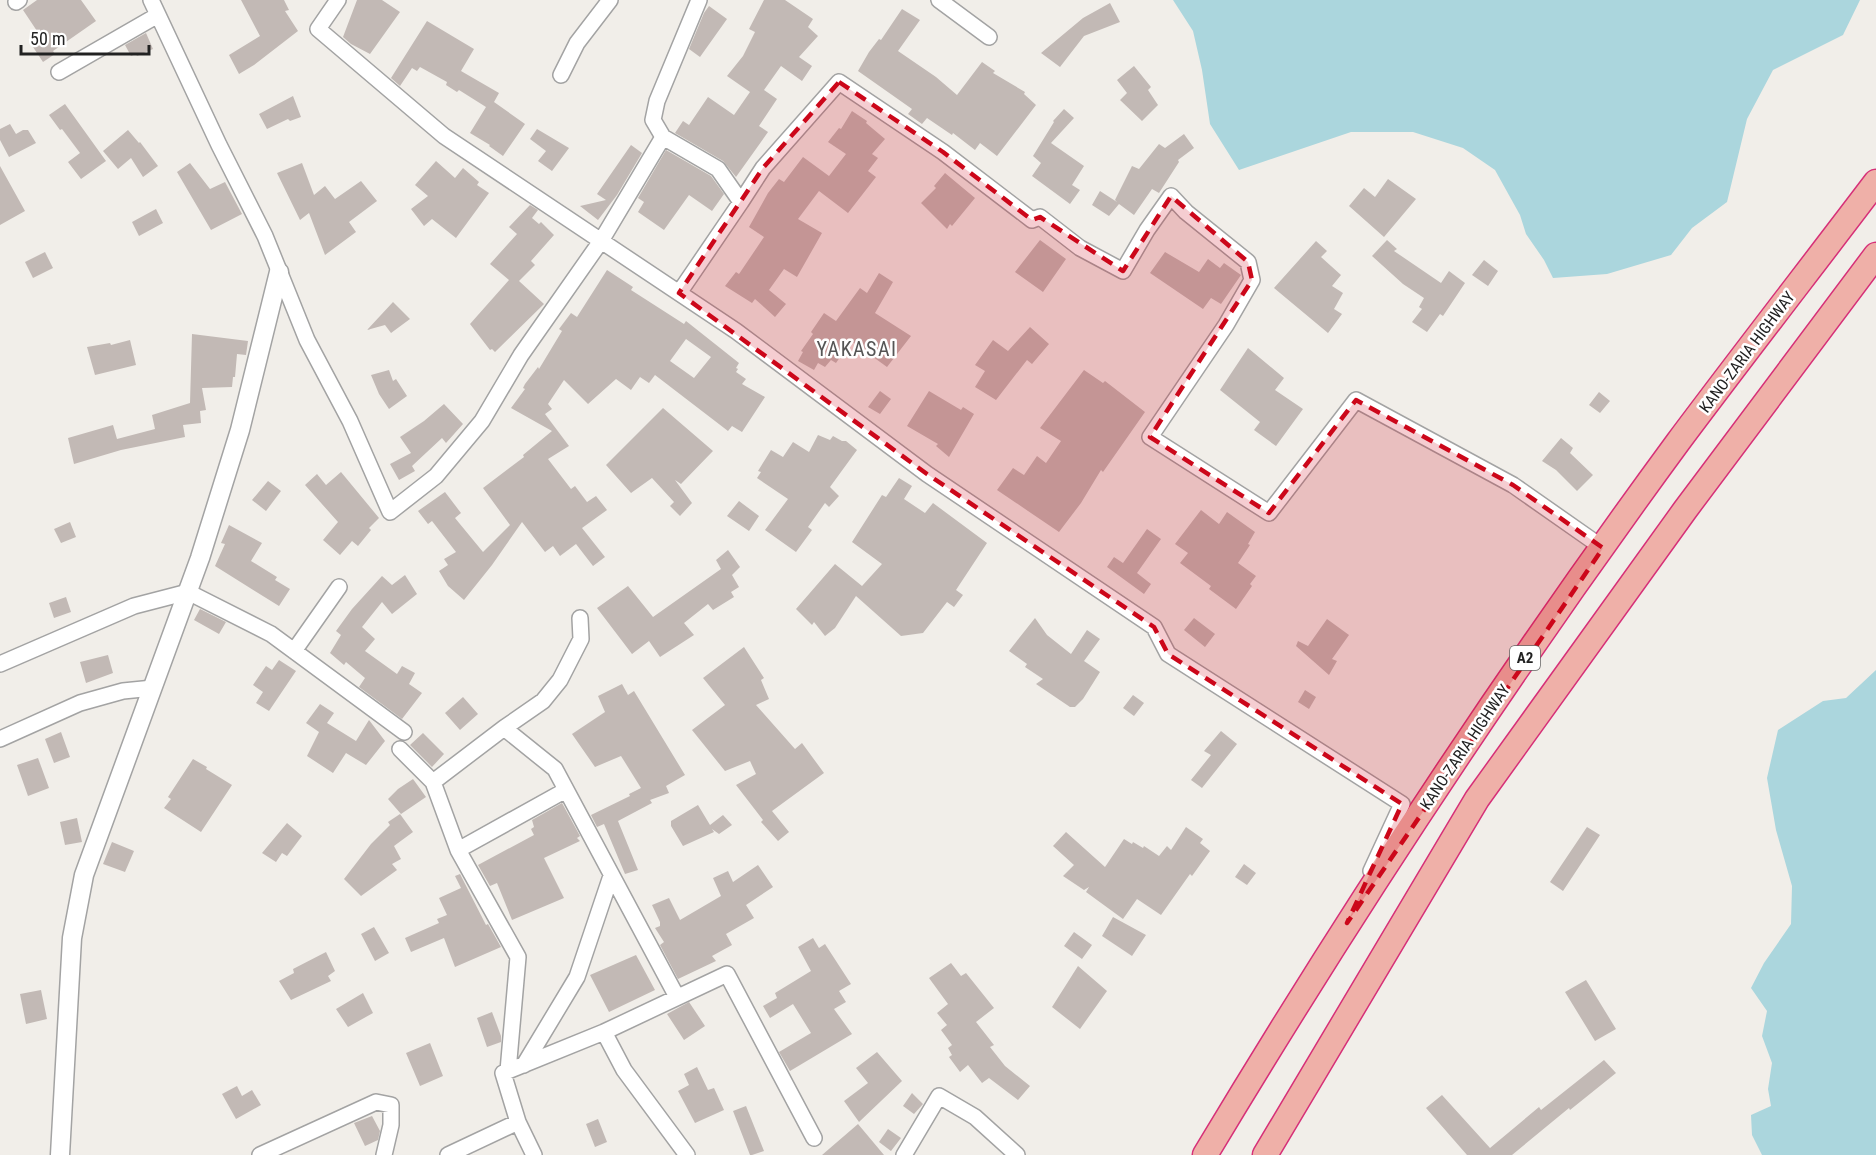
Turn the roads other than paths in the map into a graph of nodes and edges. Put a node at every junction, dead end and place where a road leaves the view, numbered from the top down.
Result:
1 (151, 0) edge
2 (338, 0) edge
3 (610, 0) edge
4 (699, 0) edge
5 (939, 0) edge
6 (158, 15) junction
7 (989, 37) dead end
8 (59, 72) dead end
9 (561, 75) dead end
10 (663, 137) junction
11 (1876, 182) edge
12 (741, 202) junction
13 (601, 241) junction
14 (1876, 255) edge
15 (279, 272) junction
16 (679, 293) junction
17 (1603, 548) junction
18 (339, 587) dead end
19 (188, 592) junction
20 (580, 618) dead end
21 (294, 651) junction
22 (0, 663) edge
23 (153, 688) junction
24 (504, 728) junction
25 (404, 732) dead end
26 (0, 740) edge
27 (400, 749) dead end
28 (433, 782) junction
29 (566, 790) junction
30 (458, 850) junction
31 (611, 876) junction
32 (1347, 923) junction
33 (677, 997) junction
34 (604, 1032) junction
35 (524, 1065) junction
36 (508, 1071) junction
37 (518, 1122) junction
38 (814, 1138) dead end
39 (60, 1155) edge
40 (260, 1155) edge
41 (384, 1155) edge
42 (448, 1155) edge
43 (534, 1155) edge
44 (687, 1155) edge
45 (904, 1155) edge
46 (1017, 1155) edge
47 (1205, 1155) edge
48 (1265, 1155) edge

1 - 6 street
2 - 13 street
3 - 9 street
4 - 10 street
5 - 7 street
6 - 8 street
6 - 15 street
10 - 12 street
10 - 13 street
11 - 17 highway, KANO-ZARIA HIGHWAY / A2
12 - 16 street
12 - 17 street
13 - 15 street
13 - 16 street
14 - 48 highway, A2
15 - 19 street
16 - 32 street
17 - 32 highway, KANO-ZARIA HIGHWAY / A2
18 - 21 street
19 - 21 street
19 - 22 street
19 - 23 street
20 - 24 street
21 - 25 street
23 - 26 street
23 - 39 street
24 - 28 street
24 - 29 street
27 - 28 street
28 - 30 street
29 - 30 street
29 - 31 street
30 - 36 street
31 - 33 street
31 - 35 street
32 - 47 highway, KANO-ZARIA HIGHWAY / A2
33 - 34 street
33 - 38 street
34 - 35 street
34 - 44 street
35 - 36 street
36 - 37 street
37 - 42 street
37 - 43 street
40 - 41 street
45 - 46 street

